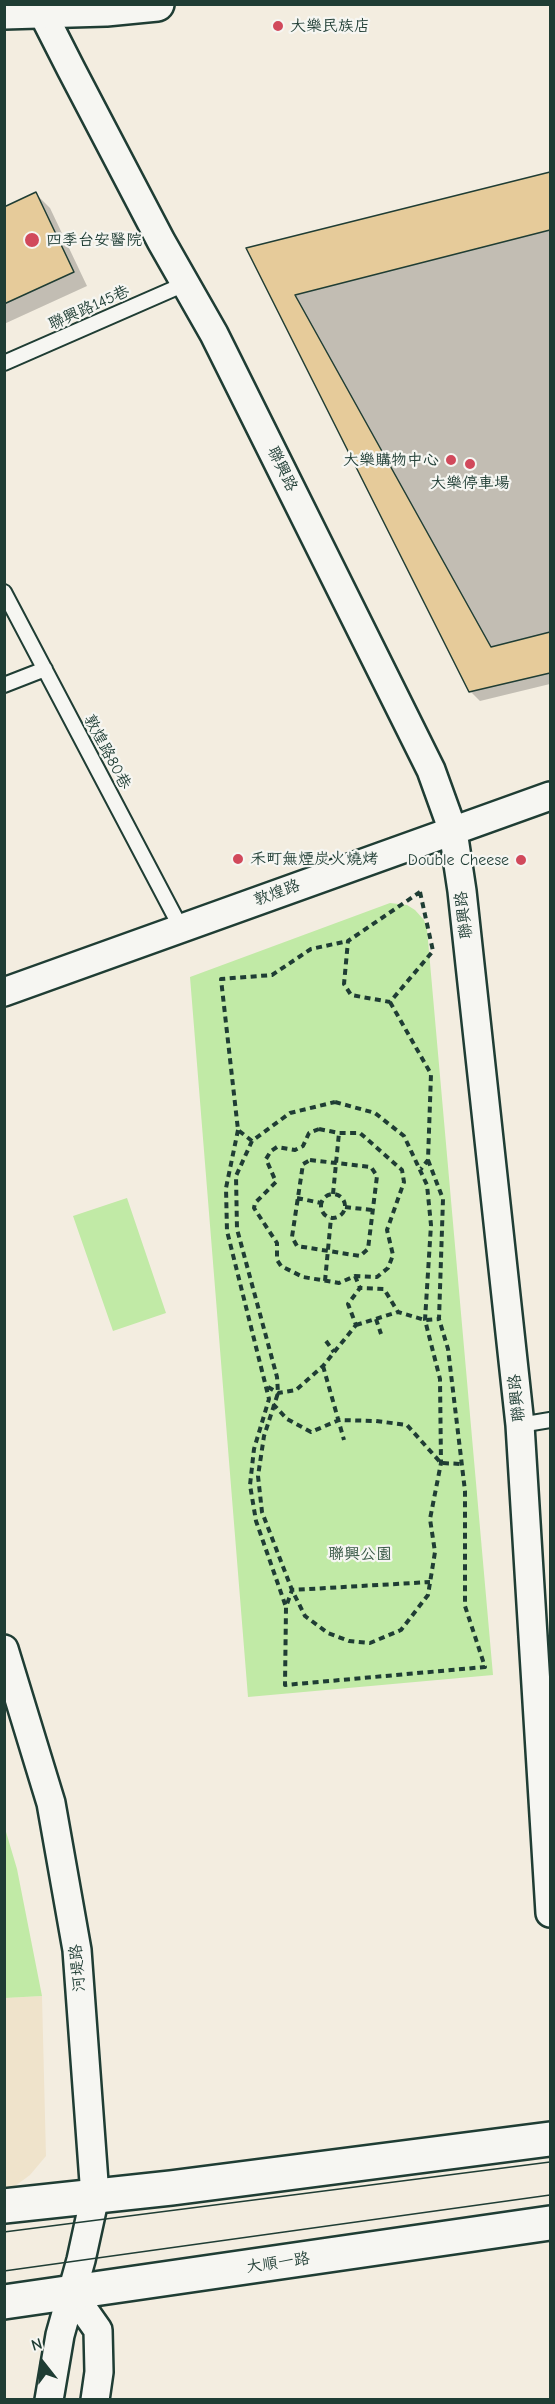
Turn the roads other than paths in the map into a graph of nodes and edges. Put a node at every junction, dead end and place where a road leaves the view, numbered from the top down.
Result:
1 (157, 4) edge
2 (41, 8) edge
3 (4, 12) edge
4 (187, 283) junction
5 (4, 363) edge
6 (4, 592) edge
7 (45, 669) junction
8 (4, 685) edge
9 (550, 796) edge
10 (453, 831) junction
11 (181, 928) junction
12 (4, 992) edge
13 (550, 1420) edge
14 (520, 1425) junction
15 (4, 1649) edge
16 (550, 1913) edge
17 (550, 2139) edge
18 (94, 2196) junction
19 (4, 2206) edge
20 (550, 2223) edge
21 (72, 2293) junction
22 (4, 2302) edge
23 (49, 2400) edge
24 (95, 2400) edge

1 - 2 street
2 - 3 street
2 - 4 street, 聯興路
4 - 5 lane, 聯興路145巷
4 - 10 street, 聯興路
6 - 7 lane, 敦煌路80巷
7 - 8 lane
7 - 11 lane, 敦煌路80巷
9 - 10 street, 敦煌路
10 - 11 street, 敦煌路
10 - 14 street, 聯興路
11 - 12 street, 敦煌路
13 - 14 lane
14 - 16 street, 聯興路
15 - 18 street, 河堤路
17 - 18 street
18 - 19 street
18 - 21 street, 河堤路
20 - 21 street, 大順一路
21 - 22 street, 大順一路
21 - 23 street, 河堤路
21 - 24 street

